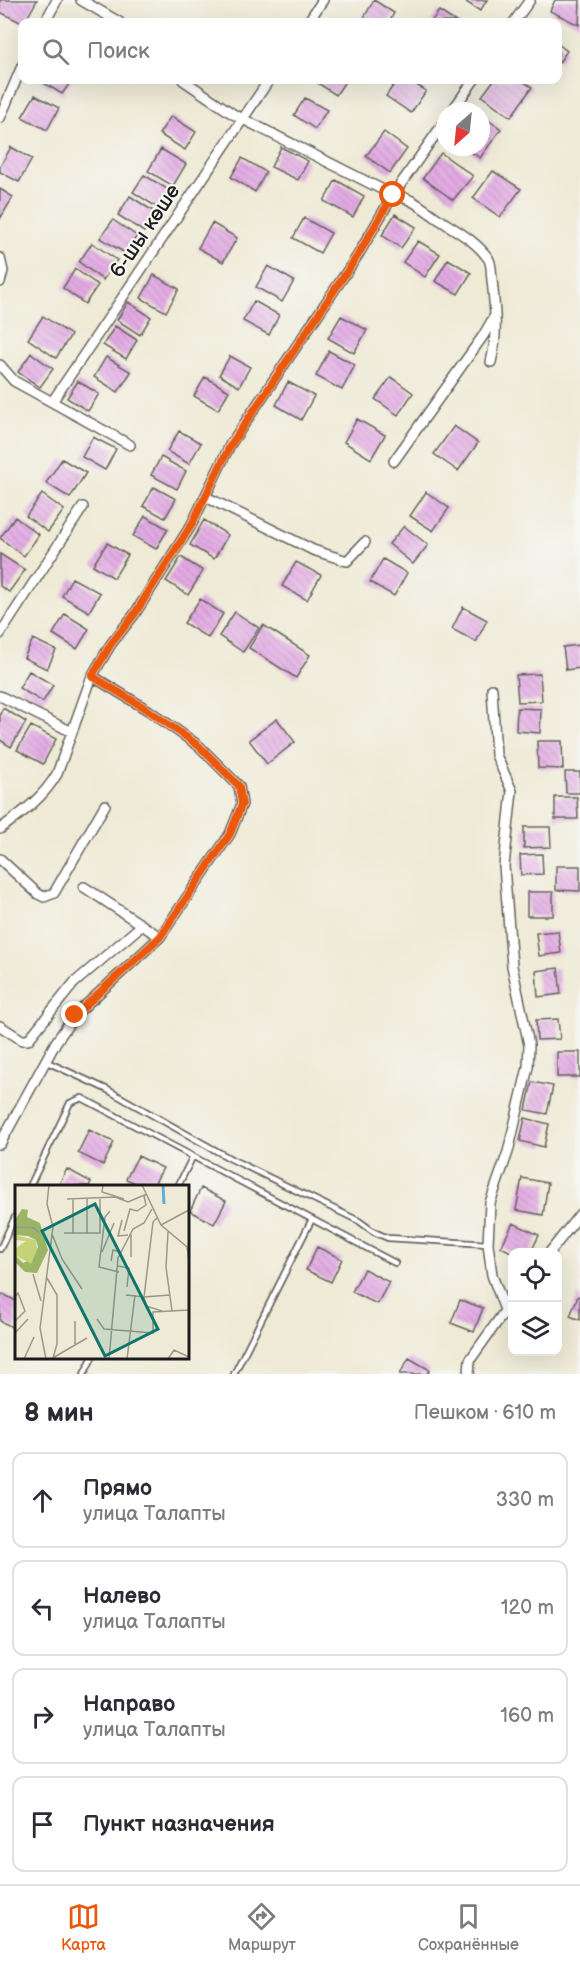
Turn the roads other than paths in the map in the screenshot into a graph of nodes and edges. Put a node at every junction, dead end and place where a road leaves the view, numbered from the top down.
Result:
1 (57, 0) edge
2 (81, 0) edge
3 (323, 0) edge
4 (530, 0) edge
5 (47, 18) edge
6 (112, 18) edge
7 (311, 18) edge
8 (517, 18) edge
9 (18, 75) edge
10 (189, 84) edge
11 (266, 84) edge
12 (471, 84) edge
13 (458, 102) edge
14 (0, 118) edge
15 (243, 118) junction
16 (436, 134) edge
17 (393, 195) junction
18 (0, 258) edge
19 (0, 282) edge
20 (496, 312) junction
21 (491, 362) dead end
22 (0, 365) edge
23 (52, 402) junction
24 (130, 446) dead end
25 (394, 461) dead end
26 (206, 497) junction
27 (83, 507) dead end
28 (365, 542) dead end
29 (0, 634) edge
30 (92, 676) junction
31 (492, 689) dead end
32 (0, 696) edge
33 (72, 732) junction
34 (105, 805) dead end
35 (0, 830) edge
36 (0, 859) edge
37 (84, 886) dead end
38 (142, 925) junction
39 (160, 937) junction
40 (0, 1026) edge
41 (45, 1061) junction
42 (0, 1144) edge
43 (193, 1156) junction
44 (30, 1185) edge
45 (178, 1185) edge
46 (580, 1214) edge
47 (15, 1217) edge
48 (312, 1219) junction
49 (488, 1245) junction
50 (553, 1248) edge
51 (0, 1249) edge
52 (395, 1263) dead end
53 (512, 1302) edge
54 (505, 1310) junction
55 (92, 1359) edge
56 (84, 1374) edge
57 (234, 1374) edge
58 (469, 1374) edge

1 - 5 street
2 - 6 street
3 - 7 street
4 - 8 street
9 - 14 street
10 - 15 street
11 - 15 street, 6-шы көше
12 - 13 street
15 - 17 street
15 - 23 street, 6-шы көше
16 - 17 street
17 - 20 street
17 - 26 street
18 - 19 street
20 - 21 street
20 - 25 street
22 - 23 street
23 - 24 street
26 - 28 street
26 - 30 street
27 - 29 street
30 - 33 street
30 - 39 street
31 - 49 street
32 - 33 street
33 - 35 street
34 - 36 street
37 - 38 street
38 - 39 street
38 - 40 street
39 - 41 street
41 - 42 street
41 - 49 lane
43 - 44 lane
43 - 45 lane
43 - 48 lane
46 - 50 street
47 - 51 lane
48 - 52 lane
48 - 57 lane
49 - 54 street
53 - 54 street
54 - 58 street
55 - 56 lane

